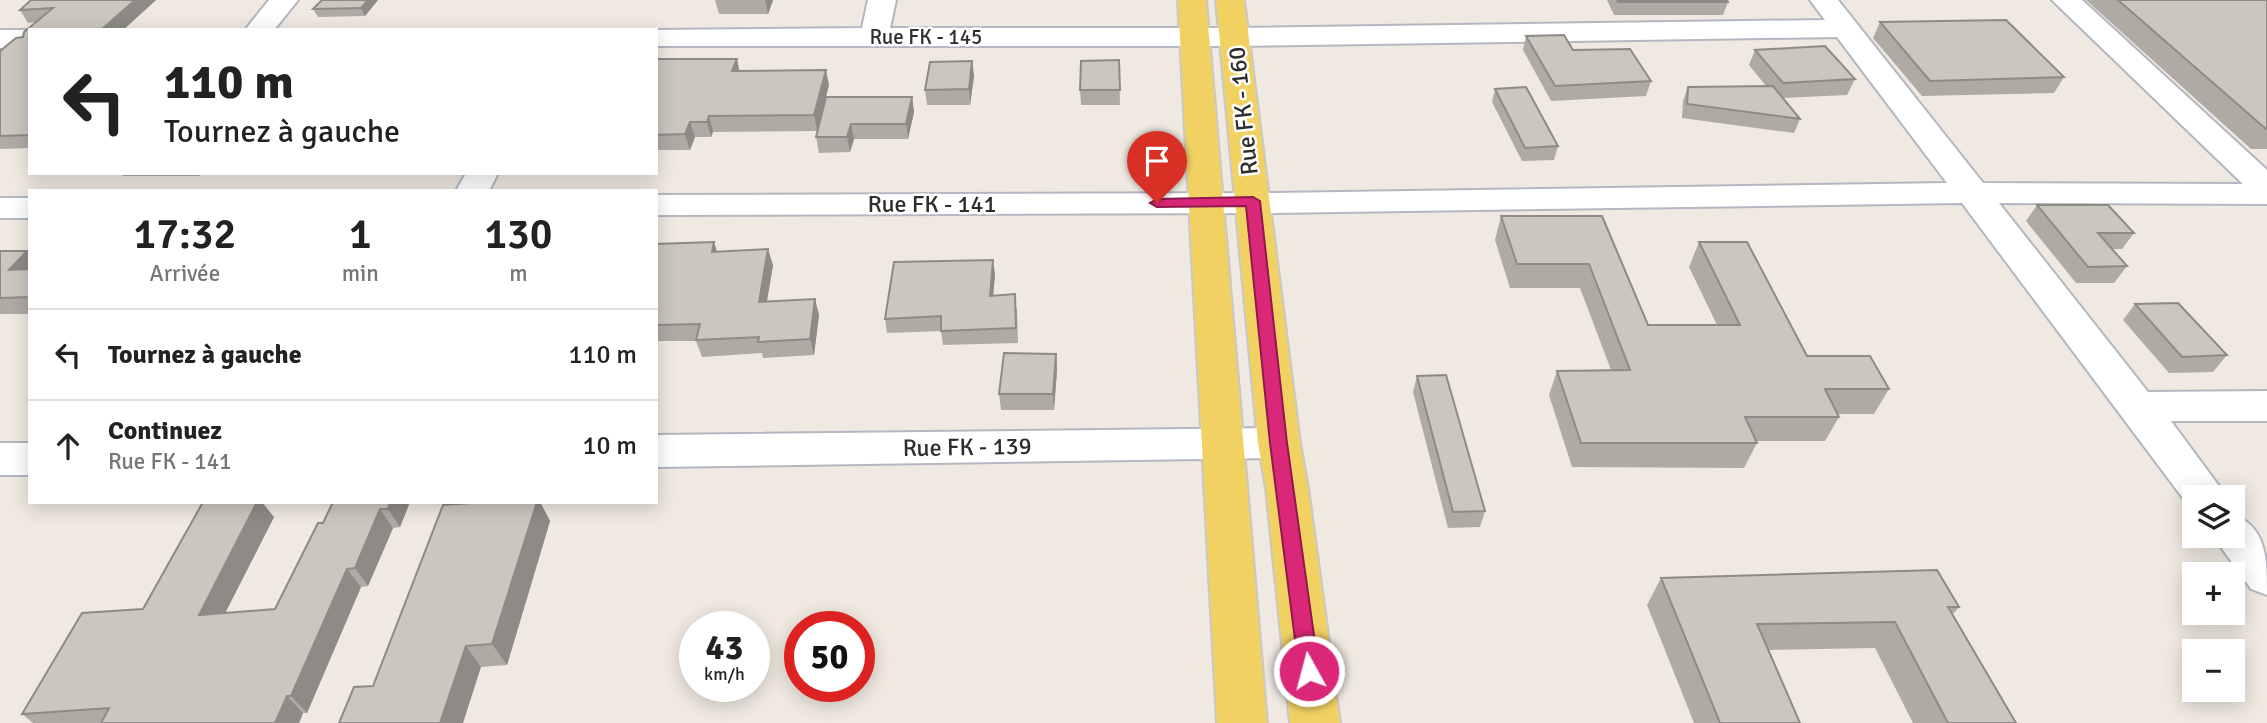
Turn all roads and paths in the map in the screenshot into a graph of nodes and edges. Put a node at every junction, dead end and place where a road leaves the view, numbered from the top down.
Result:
1 (284, 0) edge
2 (882, 0) edge
3 (1824, 0) edge
4 (2066, 0) edge
5 (1194, 18) edge
6 (1232, 18) edge
7 (261, 28) edge
8 (1846, 29) junction
9 (658, 37) edge
10 (874, 37) junction
11 (0, 39) edge
12 (28, 39) edge
13 (2267, 191) edge
14 (1974, 193) junction
15 (1253, 201) junction
16 (1208, 203) junction
17 (658, 205) edge
18 (0, 208) edge
19 (28, 208) edge
20 (2267, 406) edge
21 (2138, 407) junction
22 (1279, 443) junction
23 (1223, 444) junction
24 (658, 451) edge
25 (0, 459) edge
26 (28, 459) edge
27 (2197, 485) edge
28 (2245, 548) edge
29 (2267, 576) edge
30 (1242, 723) edge
31 (1315, 723) edge

1 - 7 street
2 - 10 street
3 - 8 street
4 - 13 street
5 - 6 street, Rue FK - 145
5 - 10 street, Rue FK - 145
5 - 16 main road, Rue FK - 160
6 - 8 street, Rue FK - 145
6 - 15 main road, Rue FK - 160
8 - 14 street
9 - 10 street, Rue FK - 145
11 - 12 street
13 - 14 street, Rue FK - 141
14 - 15 street, Rue FK - 141
14 - 21 street
15 - 16 street, Rue FK - 141
15 - 22 main road, Rue FK - 160
16 - 17 street, Rue FK - 141
16 - 23 main road, Rue FK - 160
18 - 19 street
20 - 21 street
21 - 27 street
22 - 23 street, Rue FK - 139
22 - 31 main road, Rue FK - 160
23 - 24 street, Rue FK - 139
23 - 30 main road, Rue FK - 160
25 - 26 street
28 - 29 street

